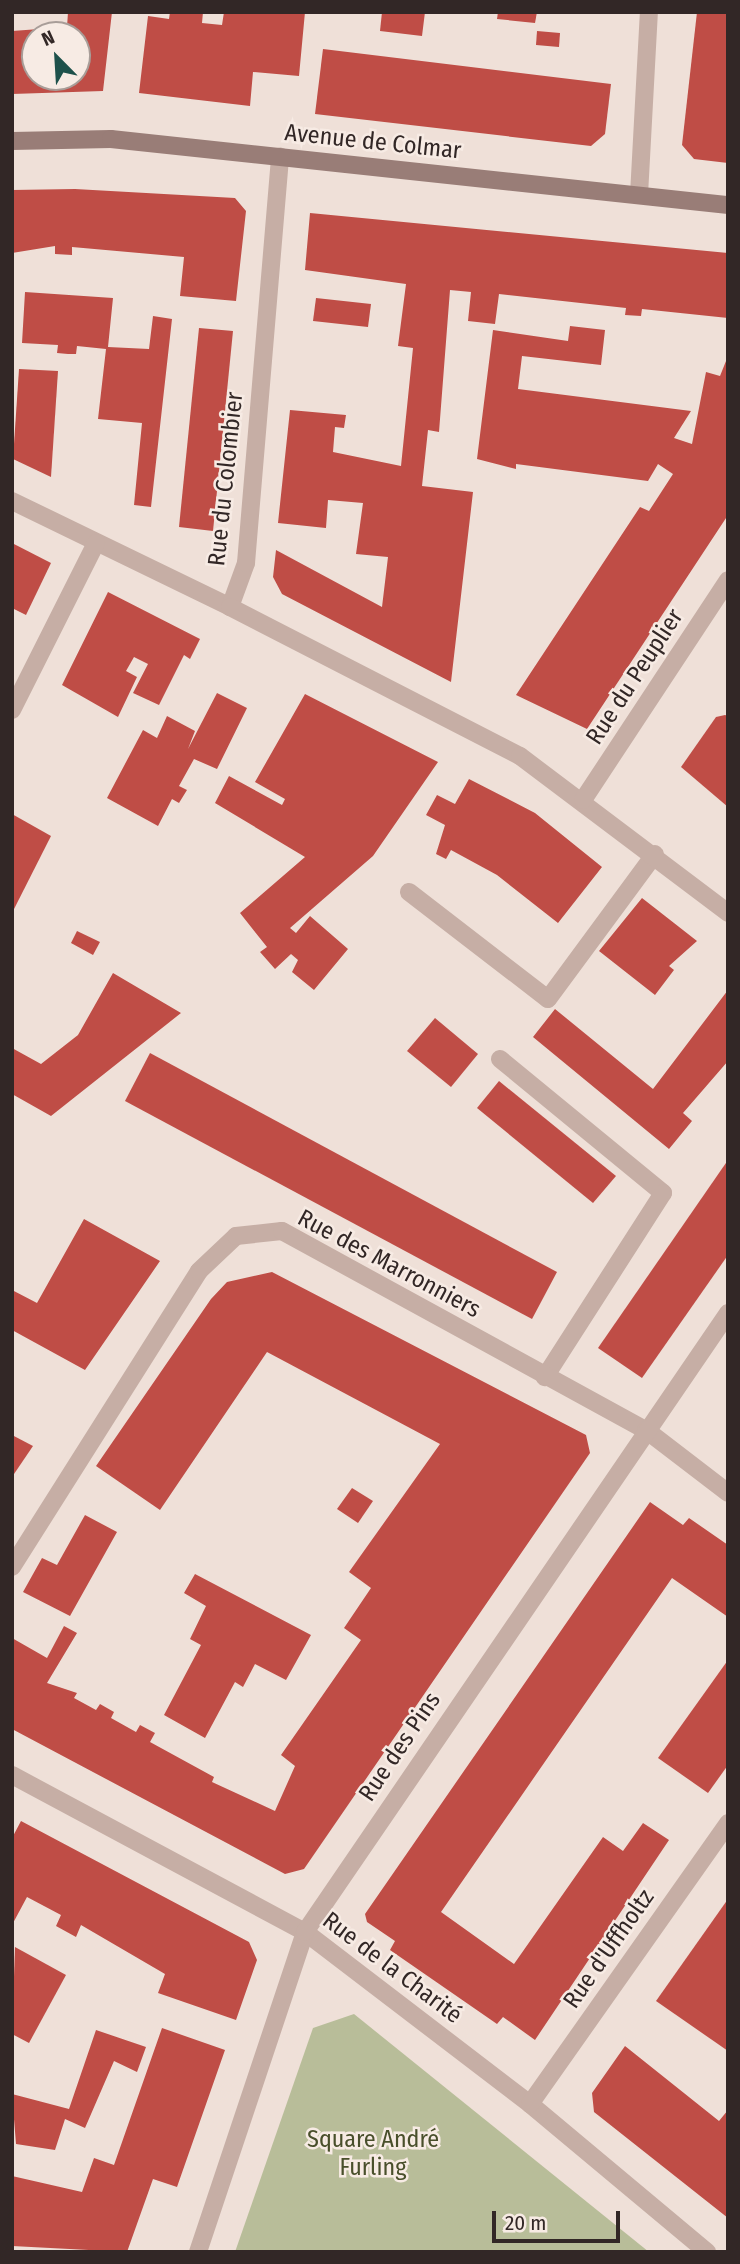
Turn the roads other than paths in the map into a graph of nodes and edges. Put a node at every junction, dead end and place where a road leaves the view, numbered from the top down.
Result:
1 (649, 12) edge
2 (12, 141) edge
3 (280, 156) junction
4 (639, 195) junction
5 (728, 205) edge
6 (12, 501) edge
7 (96, 543) junction
8 (728, 580) edge
9 (230, 607) junction
10 (12, 710) edge
11 (583, 800) junction
12 (655, 854) junction
13 (409, 892) dead end
14 (728, 913) edge
15 (500, 1059) dead end
16 (728, 1313) edge
17 (545, 1377) junction
18 (646, 1430) junction
19 (728, 1493) edge
20 (12, 1567) edge
21 (12, 1774) edge
22 (728, 1823) edge
23 (305, 1932) junction
24 (530, 2104) junction
25 (198, 2252) edge
26 (707, 2252) edge

1 - 4 street
2 - 3 main road, Avenue de Colmar
3 - 4 main road, Avenue de Colmar
3 - 9 street, Rue du Colombier
4 - 5 main road, Avenue de Colmar
6 - 7 street, Rue du Colombier
7 - 9 street, Rue du Colombier
7 - 10 street
8 - 11 street, Rue du Peuplier
9 - 11 street
11 - 12 street
12 - 13 street
12 - 14 street
15 - 17 street
16 - 18 street, Rue des Pins
17 - 18 street, Rue des Marronniers
17 - 20 street, Rue des Marronniers
18 - 19 street, Rue des Marronniers
18 - 23 street, Rue des Pins
21 - 23 street, Rue de la Charité
22 - 24 street, Rue d'Uffholtz
23 - 24 street, Rue de la Charité
23 - 25 street, Rue des Pins
24 - 26 street, Rue de la Charité

